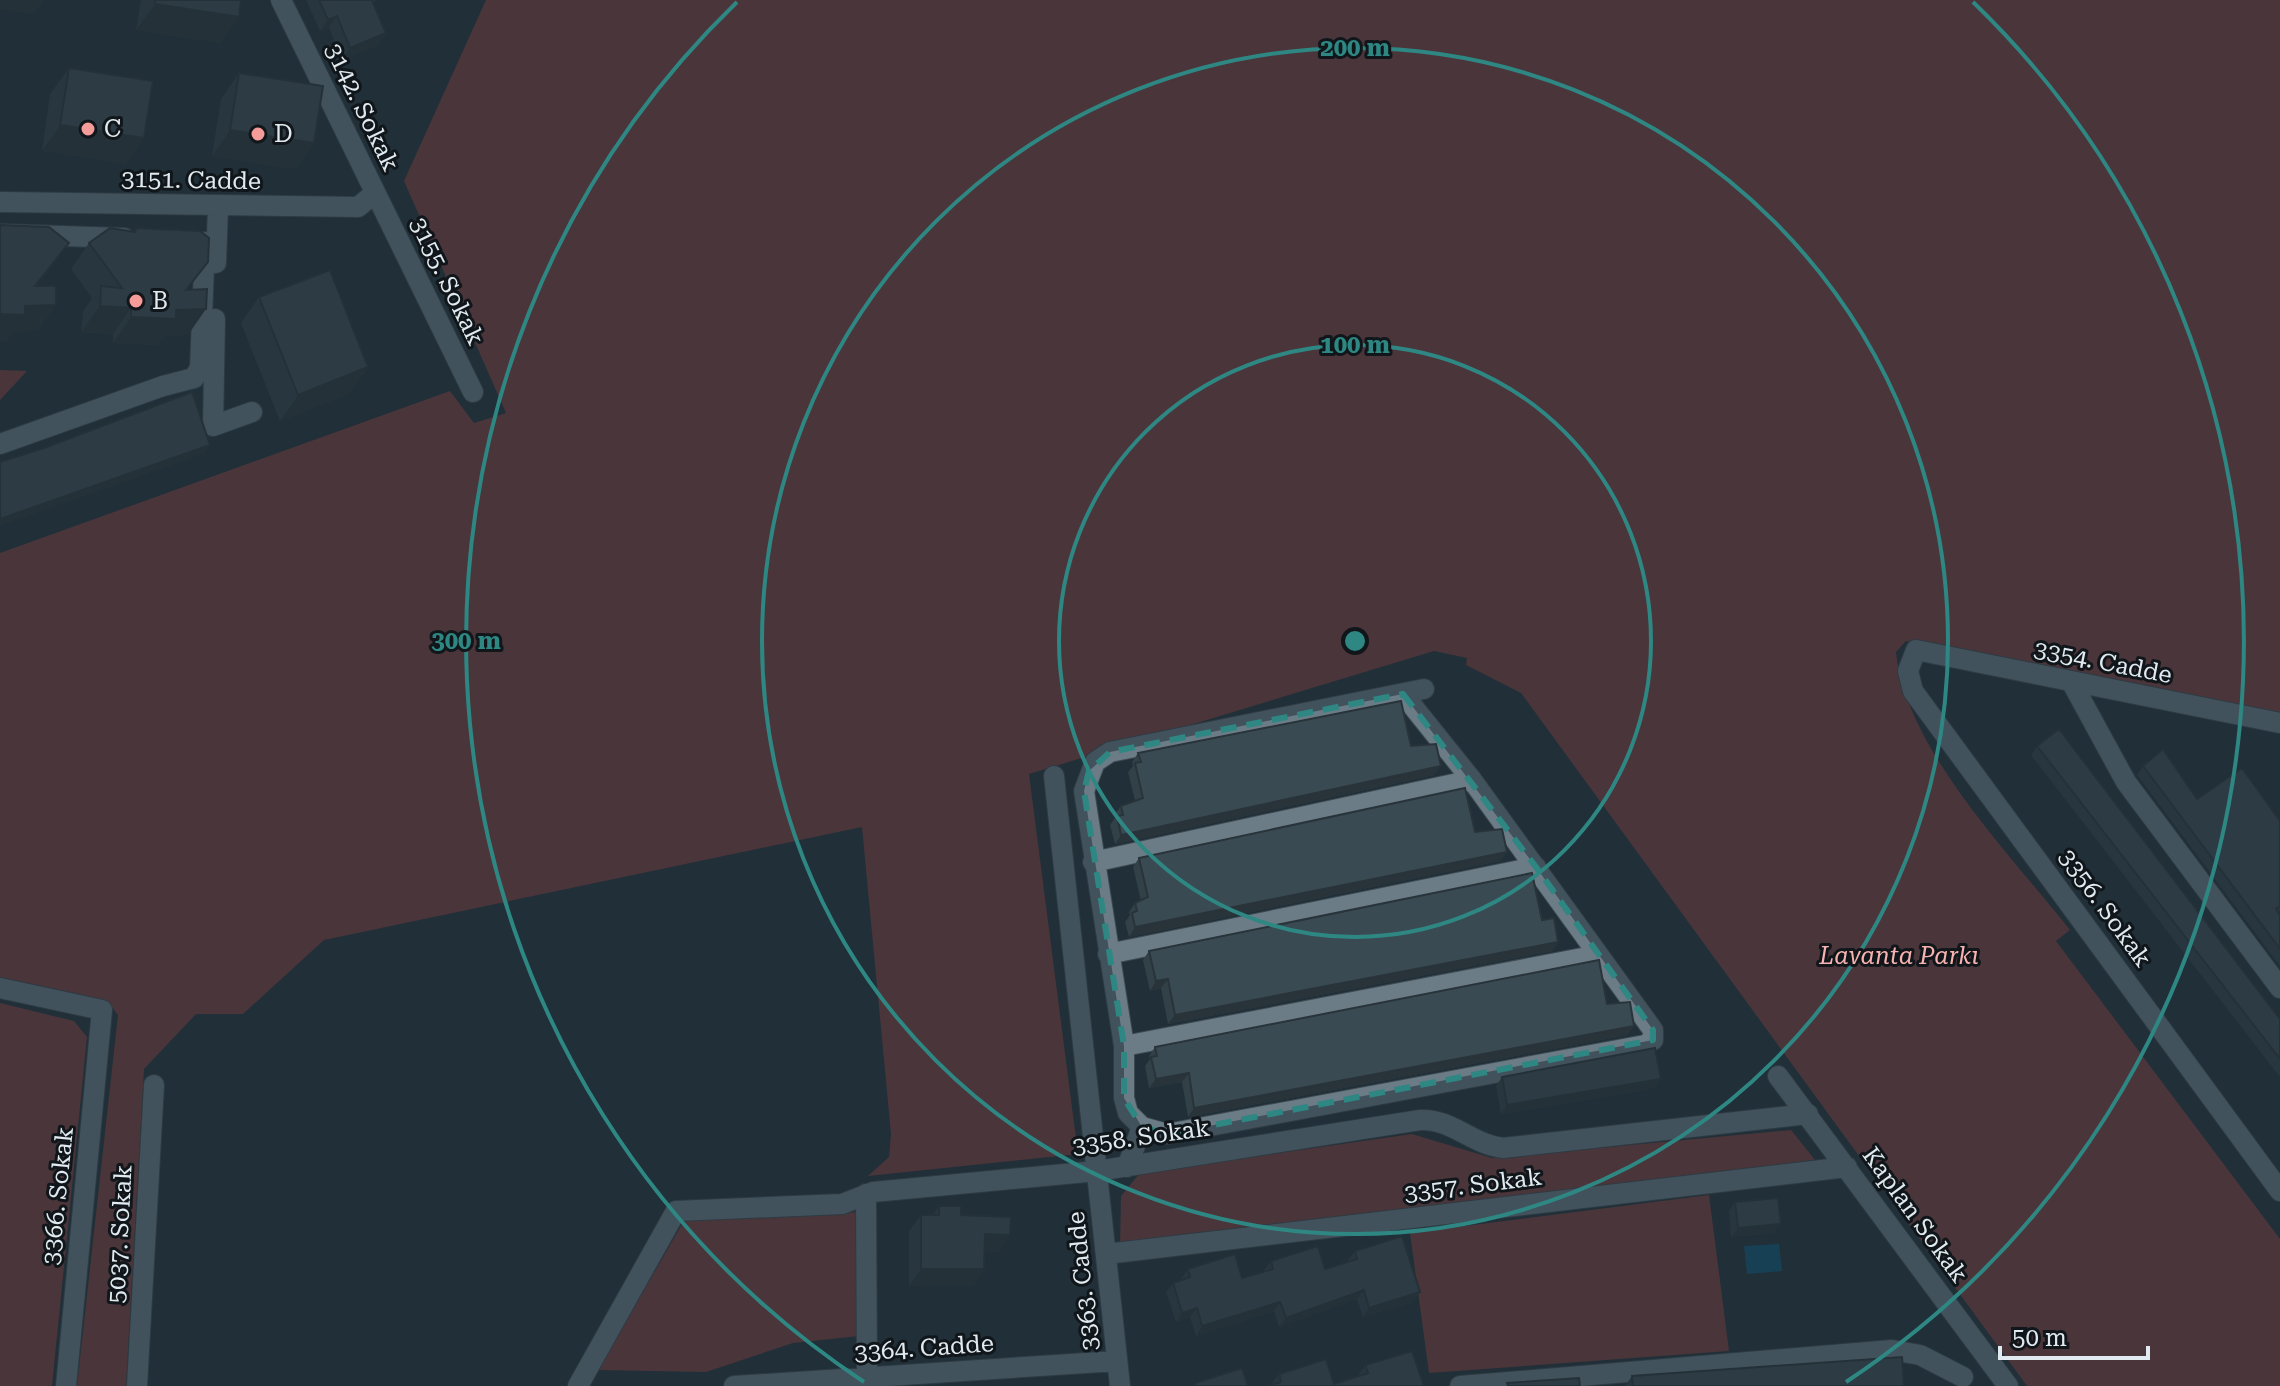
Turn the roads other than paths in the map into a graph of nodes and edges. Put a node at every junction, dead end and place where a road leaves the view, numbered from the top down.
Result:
1 (281, 0) edge
2 (375, 193) junction
3 (0, 202) edge
4 (58, 204) junction
5 (218, 207) junction
6 (0, 234) edge
7 (56, 237) junction
8 (145, 238) edge
9 (190, 239) edge
10 (473, 392) dead end
11 (252, 412) dead end
12 (0, 444) edge
13 (1916, 650) joint
14 (2072, 683) junction
15 (1424, 689) dead end
16 (1403, 694) junction
17 (2280, 723) edge
18 (1054, 776) dead end
19 (1472, 780) junction
20 (1093, 862) junction
21 (1536, 867) junction
22 (1108, 954) junction
23 (1598, 955) junction
24 (0, 988) edge
25 (2280, 988) edge
26 (1124, 1046) junction
27 (1778, 1076) dead end
28 (154, 1085) dead end
29 (1808, 1114) junction
30 (1142, 1127) junction
31 (1127, 1167) junction
32 (1847, 1167) junction
33 (1097, 1171) junction
34 (2280, 1191) edge
35 (866, 1194) junction
36 (1106, 1254) junction
37 (1979, 1347) junction
38 (1117, 1361) junction
39 (867, 1377) junction
40 (952, 1379) edge
41 (1951, 1380) edge
42 (66, 1386) edge
43 (137, 1386) edge
44 (578, 1386) edge
45 (734, 1386) edge
46 (1120, 1386) edge
47 (1460, 1386) edge
48 (2008, 1386) edge

1 - 2 street, 3142. Sokak
2 - 5 street, 3151. Cadde
2 - 10 street, 3155. Sokak
3 - 4 street, 3151. Cadde
4 - 5 street, 3151. Cadde
4 - 7 street
5 - 11 street
6 - 7 street
7 - 8 street
9 - 12 street
13 - 14 street, 3354. Cadde
13 - 34 street, 3356. Sokak
14 - 17 street, 3354. Cadde
14 - 25 street
15 - 16 street
16 - 19 street
16 - 20 street
18 - 33 street, 3363. Cadde
19 - 20 street
19 - 21 street
20 - 22 street
21 - 22 street
21 - 23 street
22 - 26 street
23 - 26 street
23 - 30 street
24 - 42 street, 3366. Sokak
26 - 30 street
27 - 29 street, Kaplan Sokak
28 - 43 street, 5037. Sokak
29 - 31 street, 3358. Sokak
29 - 32 street, Kaplan Sokak
30 - 31 street
31 - 33 street, 3358. Sokak
32 - 36 street, 3357. Sokak
32 - 37 street, Kaplan Sokak
33 - 35 street, 3358. Sokak
33 - 36 street, 3363. Cadde
35 - 39 street
35 - 44 street, 3358. Sokak
36 - 38 street, 3363. Cadde
37 - 41 street
37 - 48 street, Kaplan Sokak
38 - 40 street, 3364. Cadde
38 - 46 street, 3363. Cadde
39 - 40 street, 3364. Cadde
39 - 45 street, 3364. Cadde
41 - 47 street

